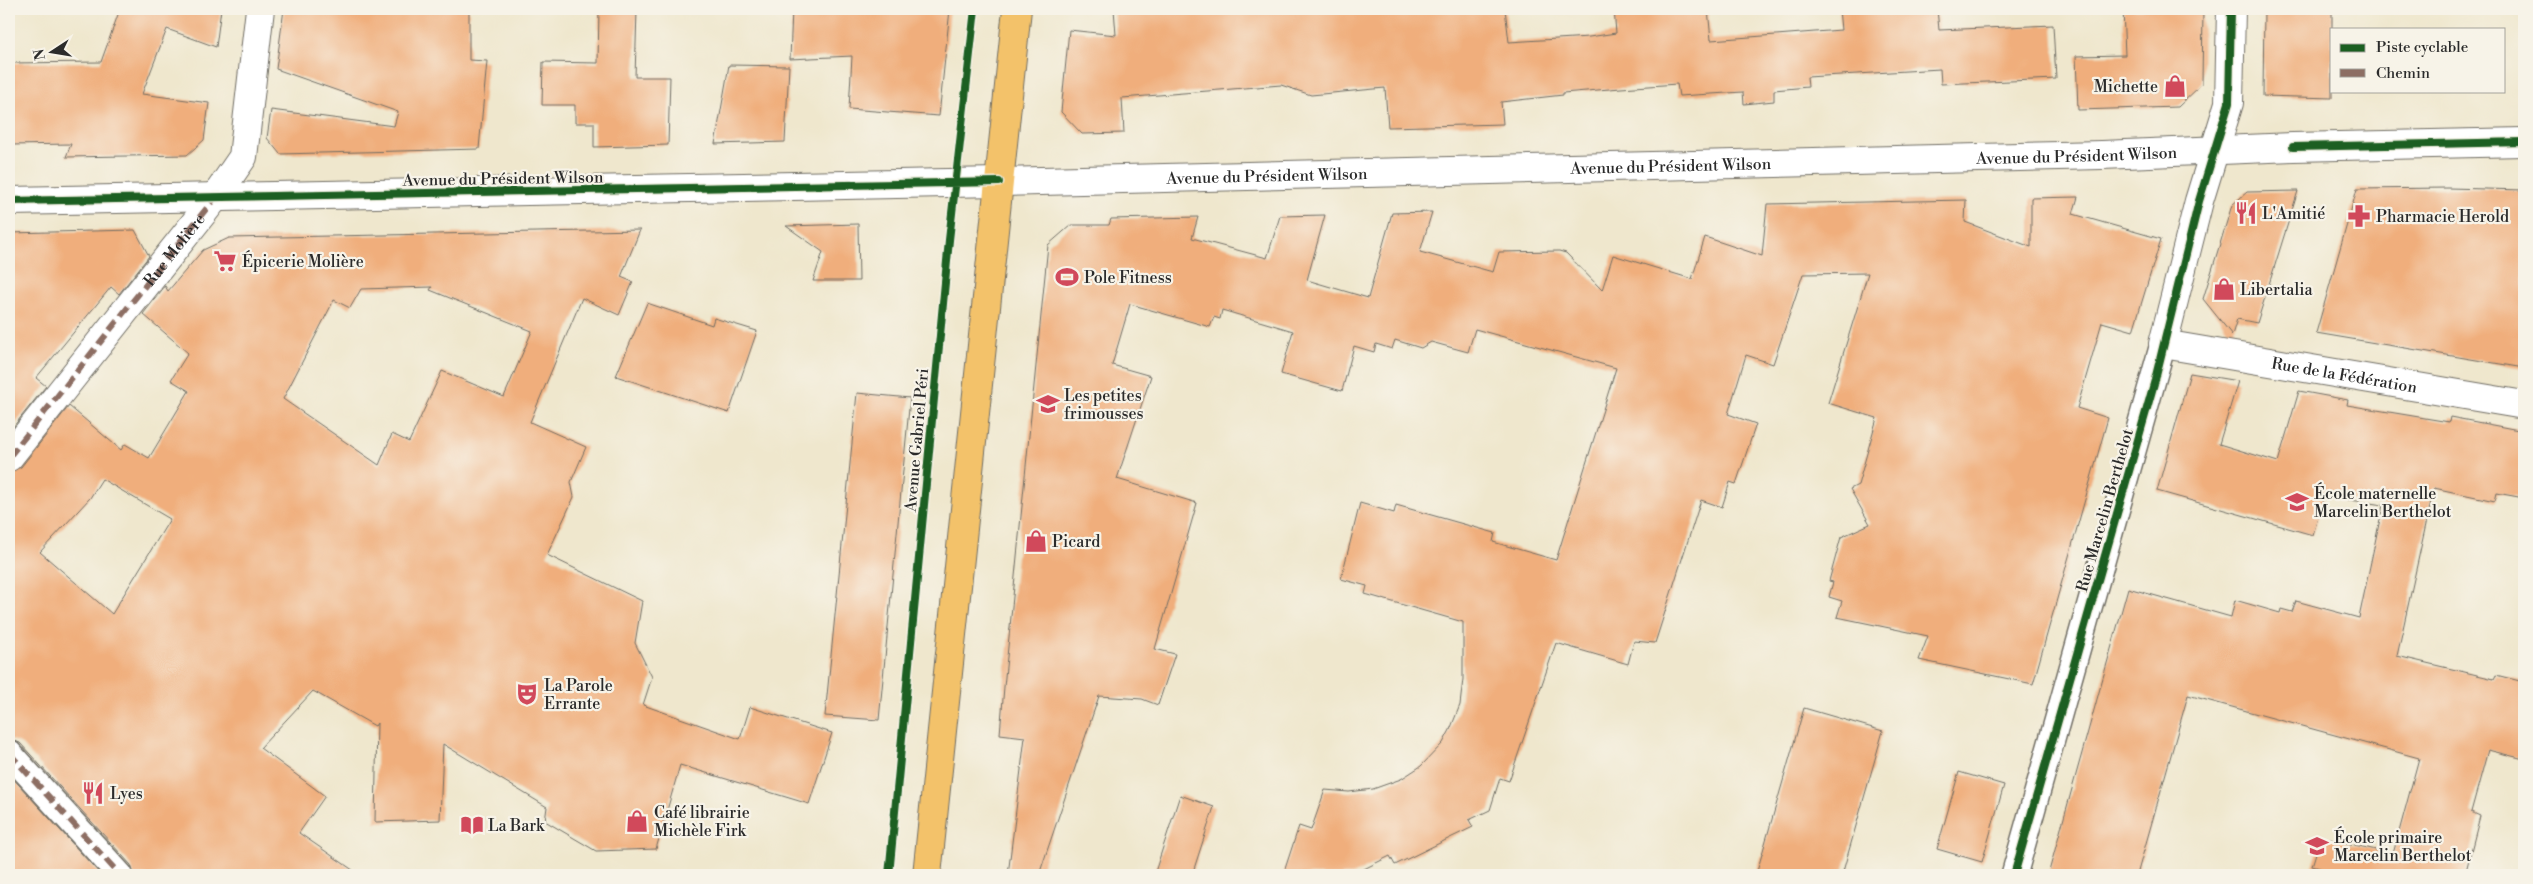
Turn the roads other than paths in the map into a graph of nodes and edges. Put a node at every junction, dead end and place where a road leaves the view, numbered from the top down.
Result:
1 (260, 9) edge
2 (1017, 9) edge
3 (2231, 9) edge
4 (2524, 142) edge
5 (2216, 150) junction
6 (999, 182) junction
7 (214, 199) junction
8 (9, 201) edge
9 (2164, 344) junction
10 (2524, 405) edge
11 (9, 457) edge
12 (9, 753) edge
13 (120, 875) edge
14 (927, 875) edge
15 (2014, 875) edge

1 - 7 street, Rue Molière
2 - 6 main road
3 - 5 street, Rue Marcelin Berthelot
4 - 5 street, Avenue du Président Wilson
5 - 6 street, Avenue du Président Wilson
5 - 9 street, Rue Marcelin Berthelot
6 - 7 street, Avenue du Président Wilson
6 - 14 main road
7 - 8 street, Avenue du Président Wilson
7 - 11 street, Rue Molière
9 - 10 street, Rue de la Fédération
9 - 15 street, Rue Marcelin Berthelot
12 - 13 street

